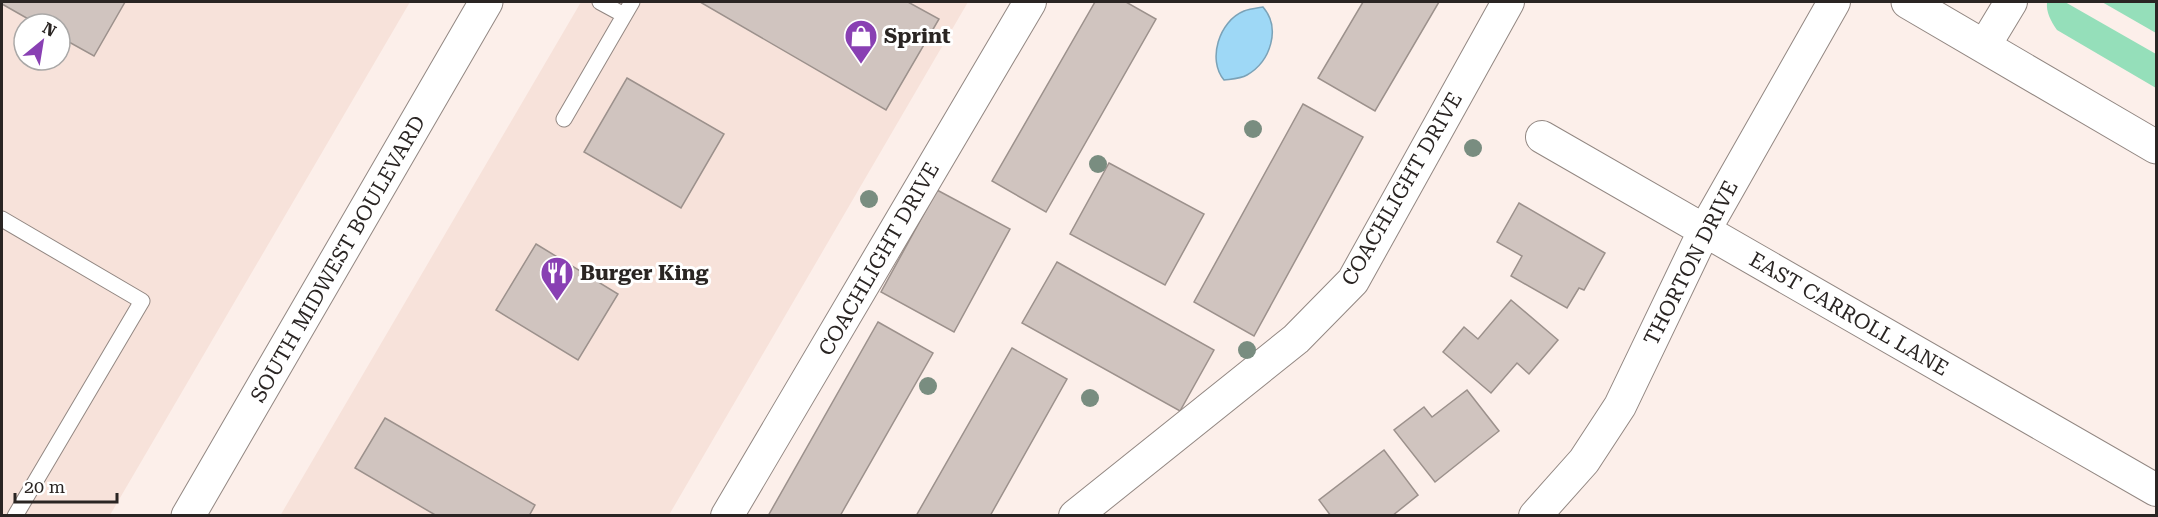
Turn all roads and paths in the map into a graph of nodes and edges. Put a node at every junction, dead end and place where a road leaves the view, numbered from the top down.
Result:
1 (486, 2) edge
2 (600, 2) edge
3 (1030, 2) edge
4 (1508, 2) edge
5 (1834, 2) edge
6 (1908, 2) edge
7 (2011, 2) edge
8 (628, 8) edge
9 (1985, 45) junction
10 (564, 119) dead end
11 (1542, 137) dead end
12 (2157, 147) edge
13 (2, 219) edge
14 (1704, 231) junction
15 (2157, 490) edge
16 (15, 516) edge
17 (189, 516) edge
18 (727, 516) edge
19 (1075, 516) edge
20 (1535, 516) edge

1 - 17 main road, SOUTH MIDWEST BOULEVARD
2 - 8 lane
3 - 18 street, COACHLIGHT DRIVE
4 - 19 street, COACHLIGHT DRIVE
5 - 14 street, THORTON DRIVE
6 - 9 main road
7 - 9 street
8 - 10 lane
9 - 12 main road
11 - 14 street, EAST CARROLL LANE
13 - 16 lane
14 - 15 street, EAST CARROLL LANE
14 - 20 street, THORTON DRIVE

